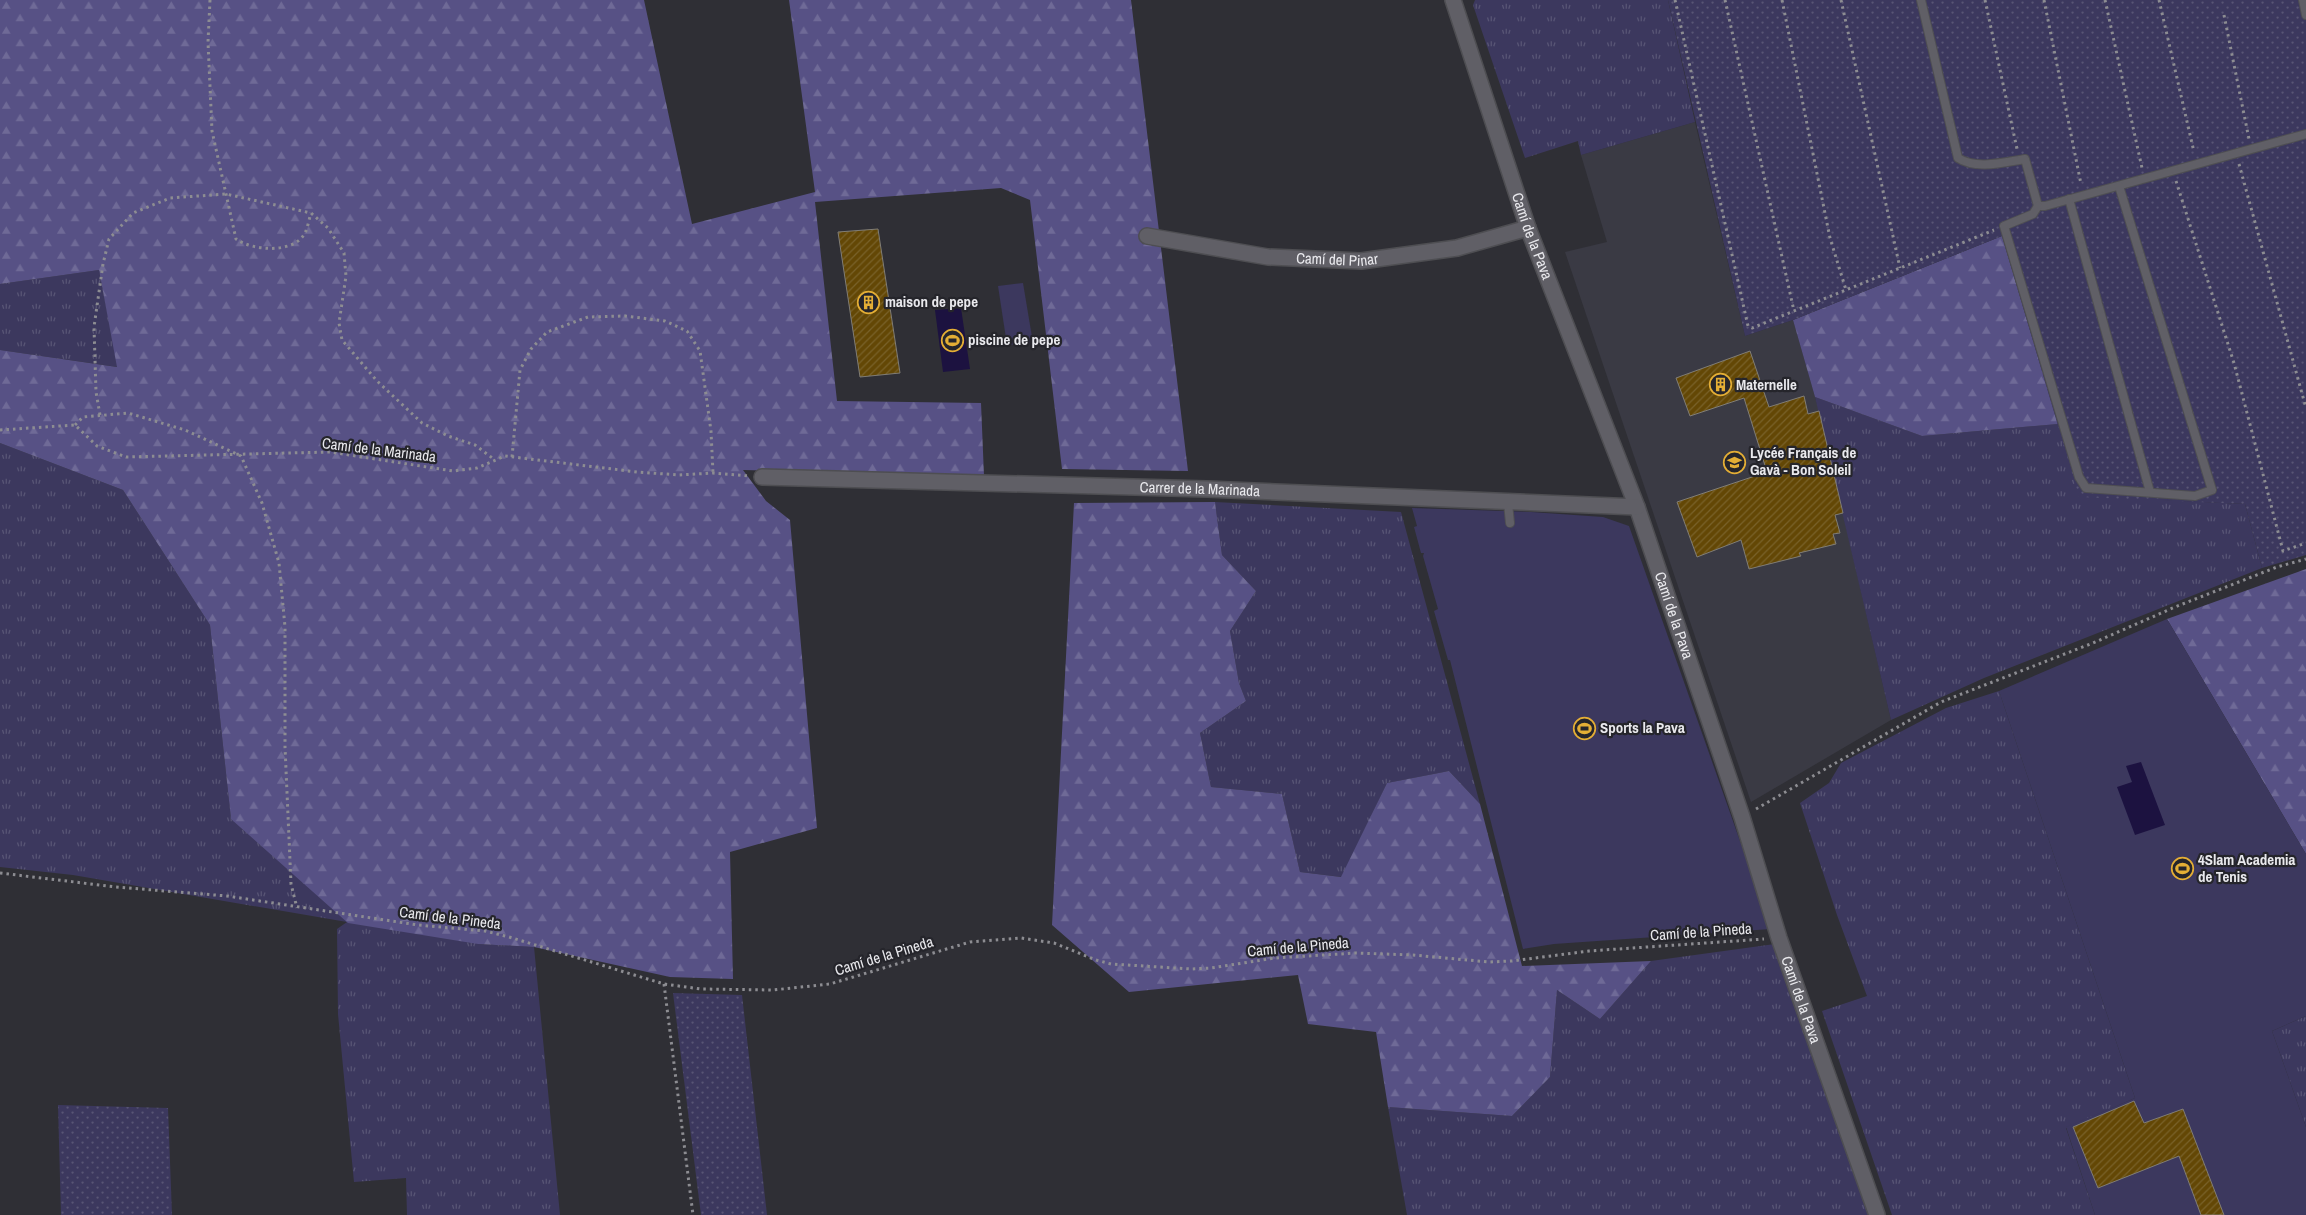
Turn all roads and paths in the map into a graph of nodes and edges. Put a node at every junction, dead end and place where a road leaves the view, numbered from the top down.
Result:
1 (210, 0) edge
2 (1453, 0) edge
3 (1462, 0) edge
4 (1674, 0) edge
5 (1725, 0) edge
6 (1782, 0) edge
7 (1841, 0) edge
8 (1921, 0) edge
9 (1985, 0) edge
10 (2044, 0) edge
11 (2105, 0) edge
12 (2159, 0) edge
13 (2303, 0) edge
14 (2306, 14) edge
15 (2224, 15) dead end
16 (1460, 18) junction
17 (2306, 134) edge
18 (2252, 149) junction
19 (2237, 154) junction
20 (2020, 160) junction
21 (2197, 165) junction
22 (2173, 171) junction
23 (2144, 179) junction
24 (2119, 186) junction
25 (226, 194) junction
26 (2084, 195) junction
27 (2069, 199) junction
28 (2038, 206) junction
29 (311, 213) junction
30 (2004, 226) junction
31 (1528, 228) junction
32 (1147, 236) dead end
33 (1900, 268) junction
34 (1846, 290) junction
35 (1794, 311) junction
36 (2306, 408) edge
37 (100, 415) junction
38 (75, 425) junction
39 (0, 430) edge
40 (241, 456) junction
41 (512, 457) junction
42 (496, 460) junction
43 (713, 472) junction
44 (762, 477) joint
45 (2150, 492) junction
46 (1508, 503) junction
47 (1636, 507) junction
48 (1510, 523) dead end
49 (2306, 543) edge
50 (2306, 559) edge
51 (1742, 817) junction
52 (0, 873) edge
53 (297, 908) junction
54 (1779, 938) junction
55 (664, 984) junction
56 (693, 1215) edge
57 (1876, 1215) edge

1 - 25 path
2 - 16 street, Camí de la Pava
3 - 16 street, Camí de la Pava
4 - 35 path
5 - 35 path
6 - 34 path
7 - 33 path
8 - 20 lane
9 - 20 path
10 - 26 path
11 - 23 path
12 - 21 path
13 - 14 lane
15 - 18 path
16 - 31 street, Camí de la Pava
17 - 18 lane
18 - 19 lane
19 - 21 lane
19 - 36 path
20 - 28 lane
21 - 22 lane
22 - 23 lane
22 - 49 path
23 - 24 lane
24 - 26 lane
24 - 45 lane
25 - 29 path
25 - 29 path
25 - 37 path
26 - 27 lane
27 - 28 lane
27 - 45 lane
28 - 30 lane
29 - 42 path
30 - 33 path
30 - 45 lane
31 - 32 street, Camí del Pinar
31 - 47 street, Camí de la Pava
33 - 34 path
34 - 35 path
37 - 38 path
37 - 40 path
38 - 39 path
38 - 40 path, Camí de la Marinada
40 - 42 path, Camí de la Marinada
40 - 53 path
41 - 42 path, Camí de la Marinada
41 - 43 path, Camí de la Marinada
41 - 43 path
43 - 44 path, Camí de la Marinada
44 - 46 street, Carrer de la Marinada
46 - 47 street, Carrer de la Marinada
46 - 48 lane
47 - 51 street, Camí de la Pava
50 - 51 path
51 - 54 street, Camí de la Pava
52 - 53 path, Camí de la Pineda
53 - 55 path, Camí de la Pineda
54 - 55 path, Camí de la Pineda
54 - 57 street, Camí de la Pava
55 - 56 path

